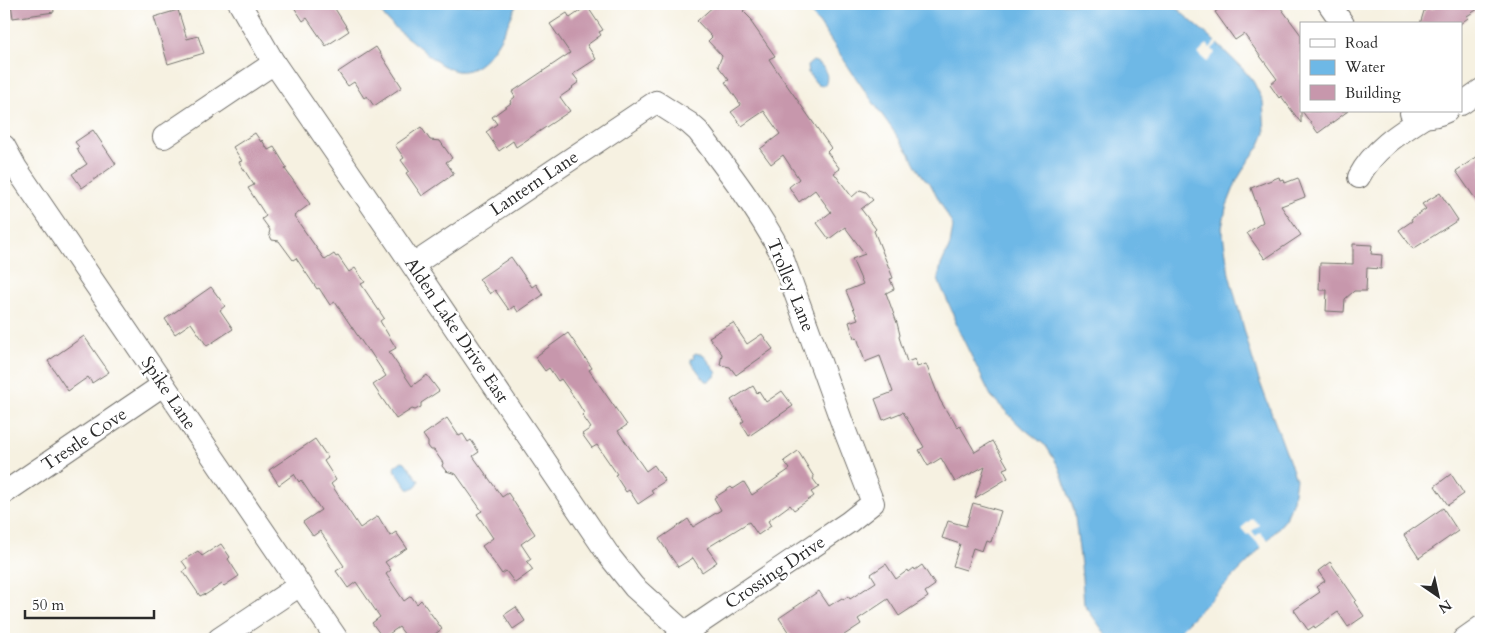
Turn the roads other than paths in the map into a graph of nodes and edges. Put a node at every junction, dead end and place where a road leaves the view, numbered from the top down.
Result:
1 (240, 4) edge
2 (1328, 4) edge
3 (1342, 22) edge
4 (274, 63) junction
5 (1481, 90) edge
6 (656, 102) joint
7 (1462, 103) edge
8 (1446, 112) edge
9 (1416, 114) edge
10 (164, 137) dead end
11 (4, 146) edge
12 (10, 172) edge
13 (1358, 177) dead end
14 (413, 265) junction
15 (163, 385) junction
16 (4, 493) edge
17 (873, 503) joint
18 (300, 585) junction
19 (1481, 627) edge
20 (685, 637) edge
21 (219, 639) edge
22 (337, 639) edge
23 (1464, 639) edge

1 - 4 street, Alden Lake Drive East
2 - 3 street
4 - 10 street
4 - 14 street, Alden Lake Drive East
5 - 7 street
6 - 14 street, Lantern Lane
6 - 17 street, Trolley Lane
8 - 9 street
9 - 13 street
11 - 12 street, Spike Lane
12 - 15 street, Spike Lane
14 - 20 street, Alden Lake Drive East
15 - 16 street, Trestle Cove
15 - 18 street, Spike Lane
17 - 20 street, Crossing Drive
18 - 21 street
18 - 22 street, Spike Lane
19 - 23 street

